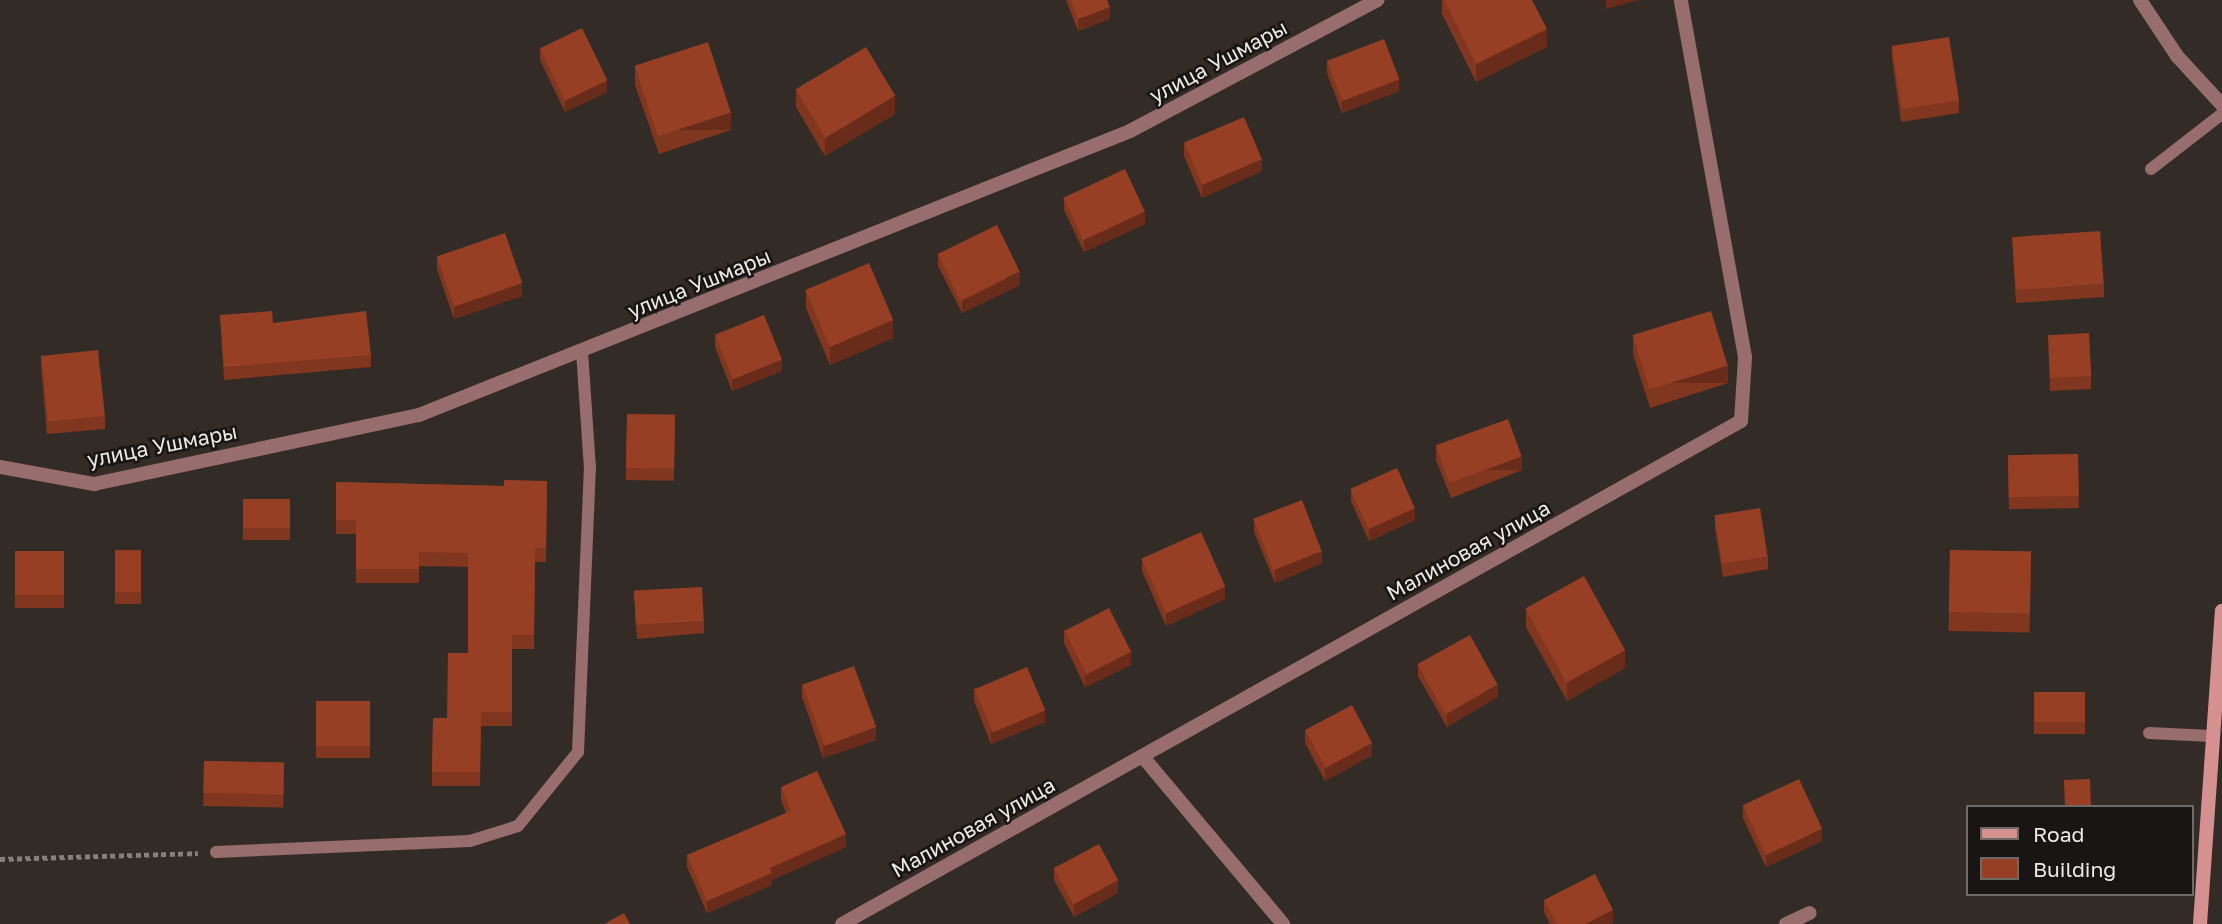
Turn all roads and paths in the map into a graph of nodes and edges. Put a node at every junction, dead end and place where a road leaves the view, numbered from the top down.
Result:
1 (1377, 0) edge
2 (1681, 0) edge
3 (2140, 0) edge
4 (2222, 105) edge
5 (2222, 114) edge
6 (2151, 169) dead end
7 (582, 352) junction
8 (0, 467) edge
9 (2222, 611) edge
10 (2218, 703) edge
11 (2148, 733) dead end
12 (2212, 736) junction
13 (1143, 757) junction
14 (216, 852) joint
15 (0, 859) edge
16 (1810, 913) dead end
17 (842, 924) edge
18 (1283, 924) edge
19 (1786, 924) edge
20 (2200, 924) edge

1 - 7 street, улица Ушмары
2 - 13 street, Малиновая улица
3 - 4 street
5 - 6 lane
7 - 8 street, улица Ушмары
7 - 14 lane
9 - 10 main road
10 - 12 main road
11 - 12 lane
12 - 20 main road
13 - 17 street, Малиновая улица
13 - 18 street
14 - 15 path
16 - 19 street

